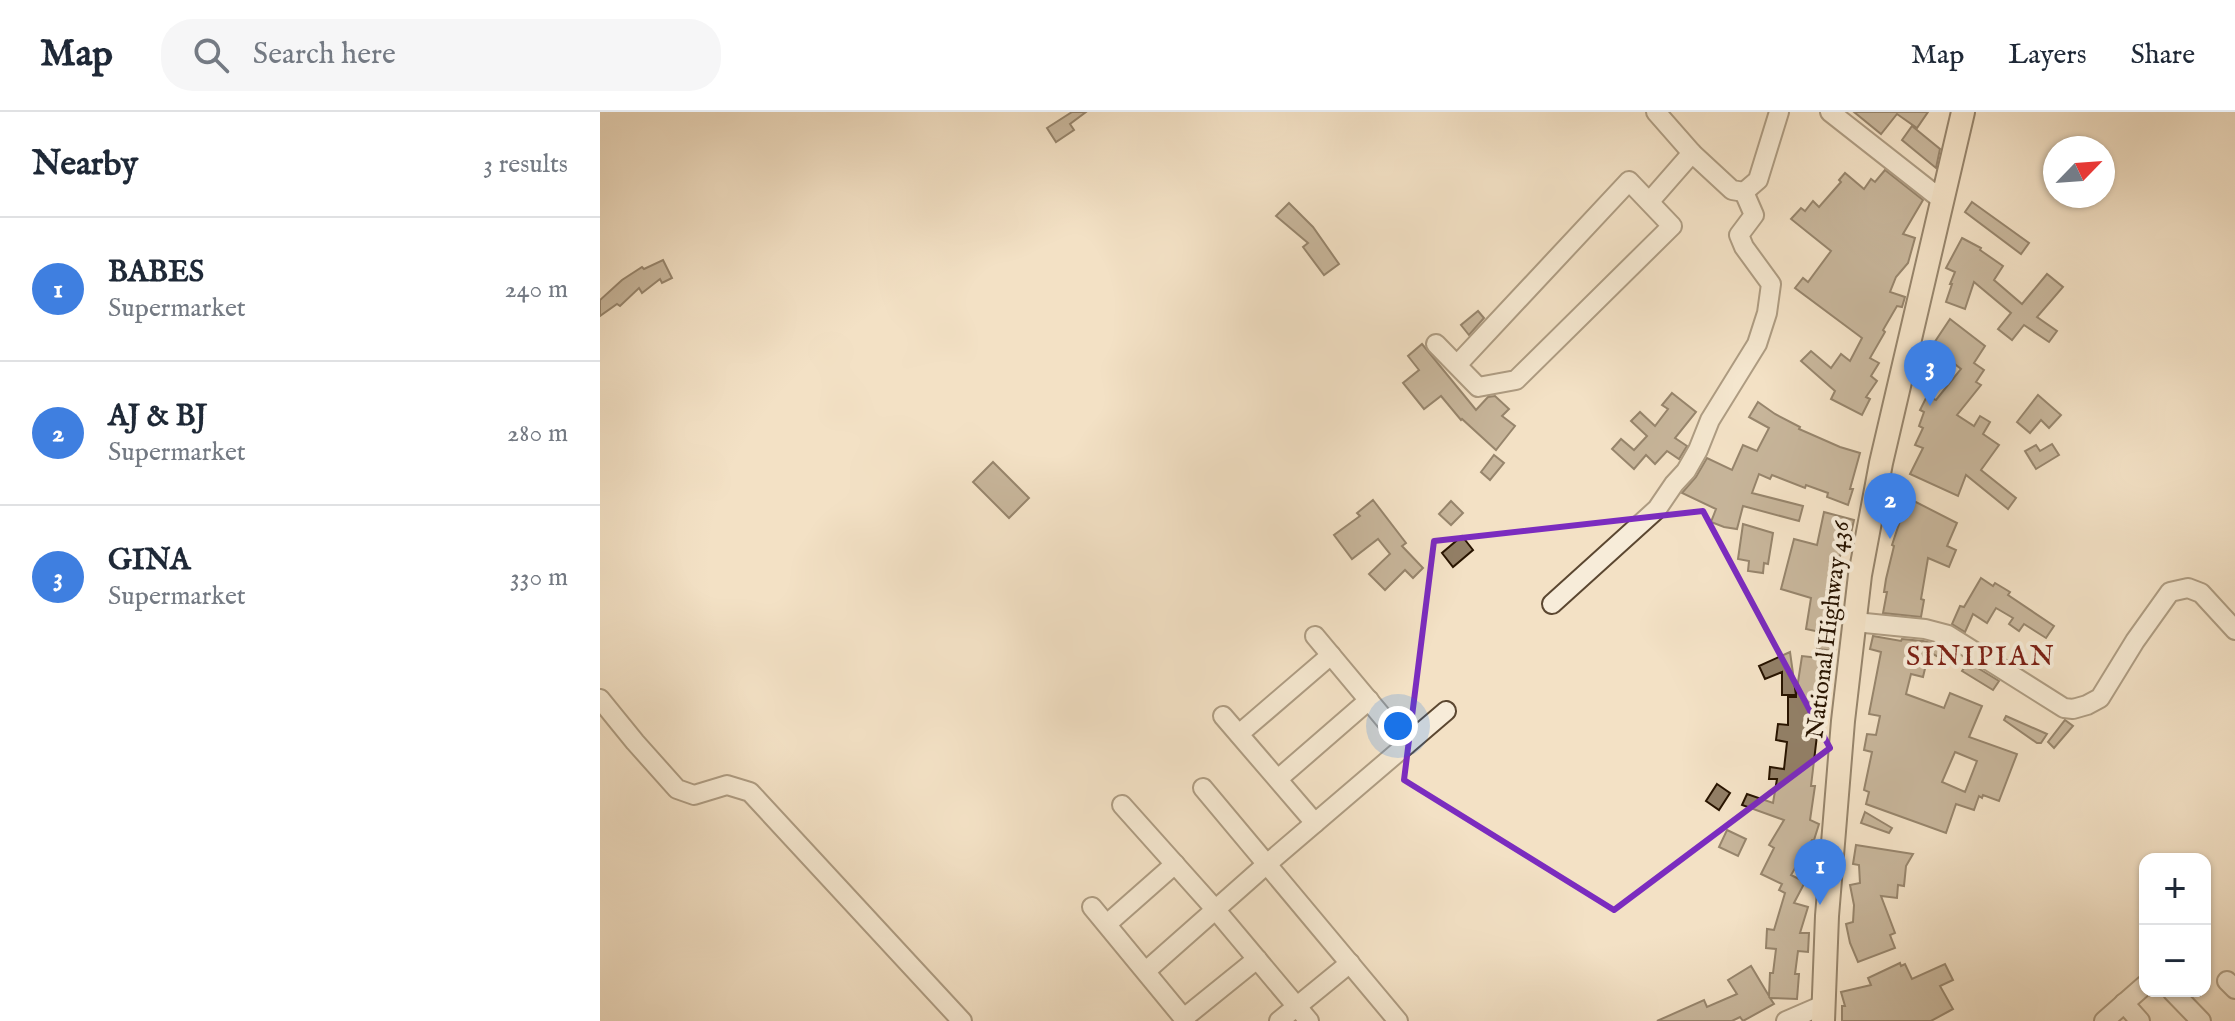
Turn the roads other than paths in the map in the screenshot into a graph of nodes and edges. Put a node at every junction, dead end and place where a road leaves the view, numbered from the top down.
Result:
1 (1656, 112) edge
2 (1779, 112) edge
3 (1830, 112) edge
4 (1963, 112) edge
5 (1692, 153) junction
6 (1744, 192) junction
7 (1942, 200) junction
8 (1650, 201) junction
9 (1436, 344) dead end
10 (1457, 365) junction
11 (1552, 604) dead end
12 (1855, 622) junction
13 (2235, 630) edge
14 (1315, 636) dead end
15 (1331, 655) junction
16 (600, 699) edge
17 (1369, 700) junction
18 (1446, 711) dead end
19 (1223, 716) dead end
20 (1239, 734) junction
21 (1406, 745) junction
22 (1278, 779) junction
23 (1203, 788) dead end
24 (1122, 805) dead end
25 (1315, 823) junction
26 (1175, 864) junction
27 (1267, 864) junction
28 (1092, 907) dead end
29 (1215, 909) junction
30 (1107, 924) junction
31 (1257, 959) junction
32 (1350, 963) junction
33 (1146, 971) junction
34 (2139, 990) edge
35 (2178, 997) edge
36 (2124, 1003) junction
37 (1823, 1013) edge
38 (1303, 1014) edge
39 (1185, 1020) edge
40 (962, 1021) edge
41 (1279, 1021) edge
42 (1398, 1021) edge
43 (1786, 1021) edge
44 (2104, 1021) edge
45 (2140, 1021) edge
46 (2201, 1021) edge

1 - 5 street
2 - 6 street
3 - 7 street
4 - 7 main road, National Highway 436
5 - 6 street
5 - 8 street
6 - 11 street
7 - 12 main road, National Highway 436
8 - 10 street
8 - 10 street
9 - 10 street
12 - 13 street
12 - 37 main road, National Highway 436
14 - 15 street
15 - 17 street
15 - 20 street
16 - 40 street
17 - 21 street
17 - 22 street
18 - 21 street
19 - 20 street
20 - 22 street
21 - 25 street
22 - 25 street
23 - 27 street
24 - 26 street
25 - 27 street
26 - 29 street
26 - 30 street
27 - 29 street
27 - 32 street
28 - 30 street
29 - 31 street
29 - 33 street
30 - 33 street
31 - 38 street
31 - 39 street
32 - 38 street
32 - 42 street
33 - 39 street
34 - 36 street
35 - 46 street
36 - 44 street
36 - 45 street
37 - 43 street
38 - 41 street

